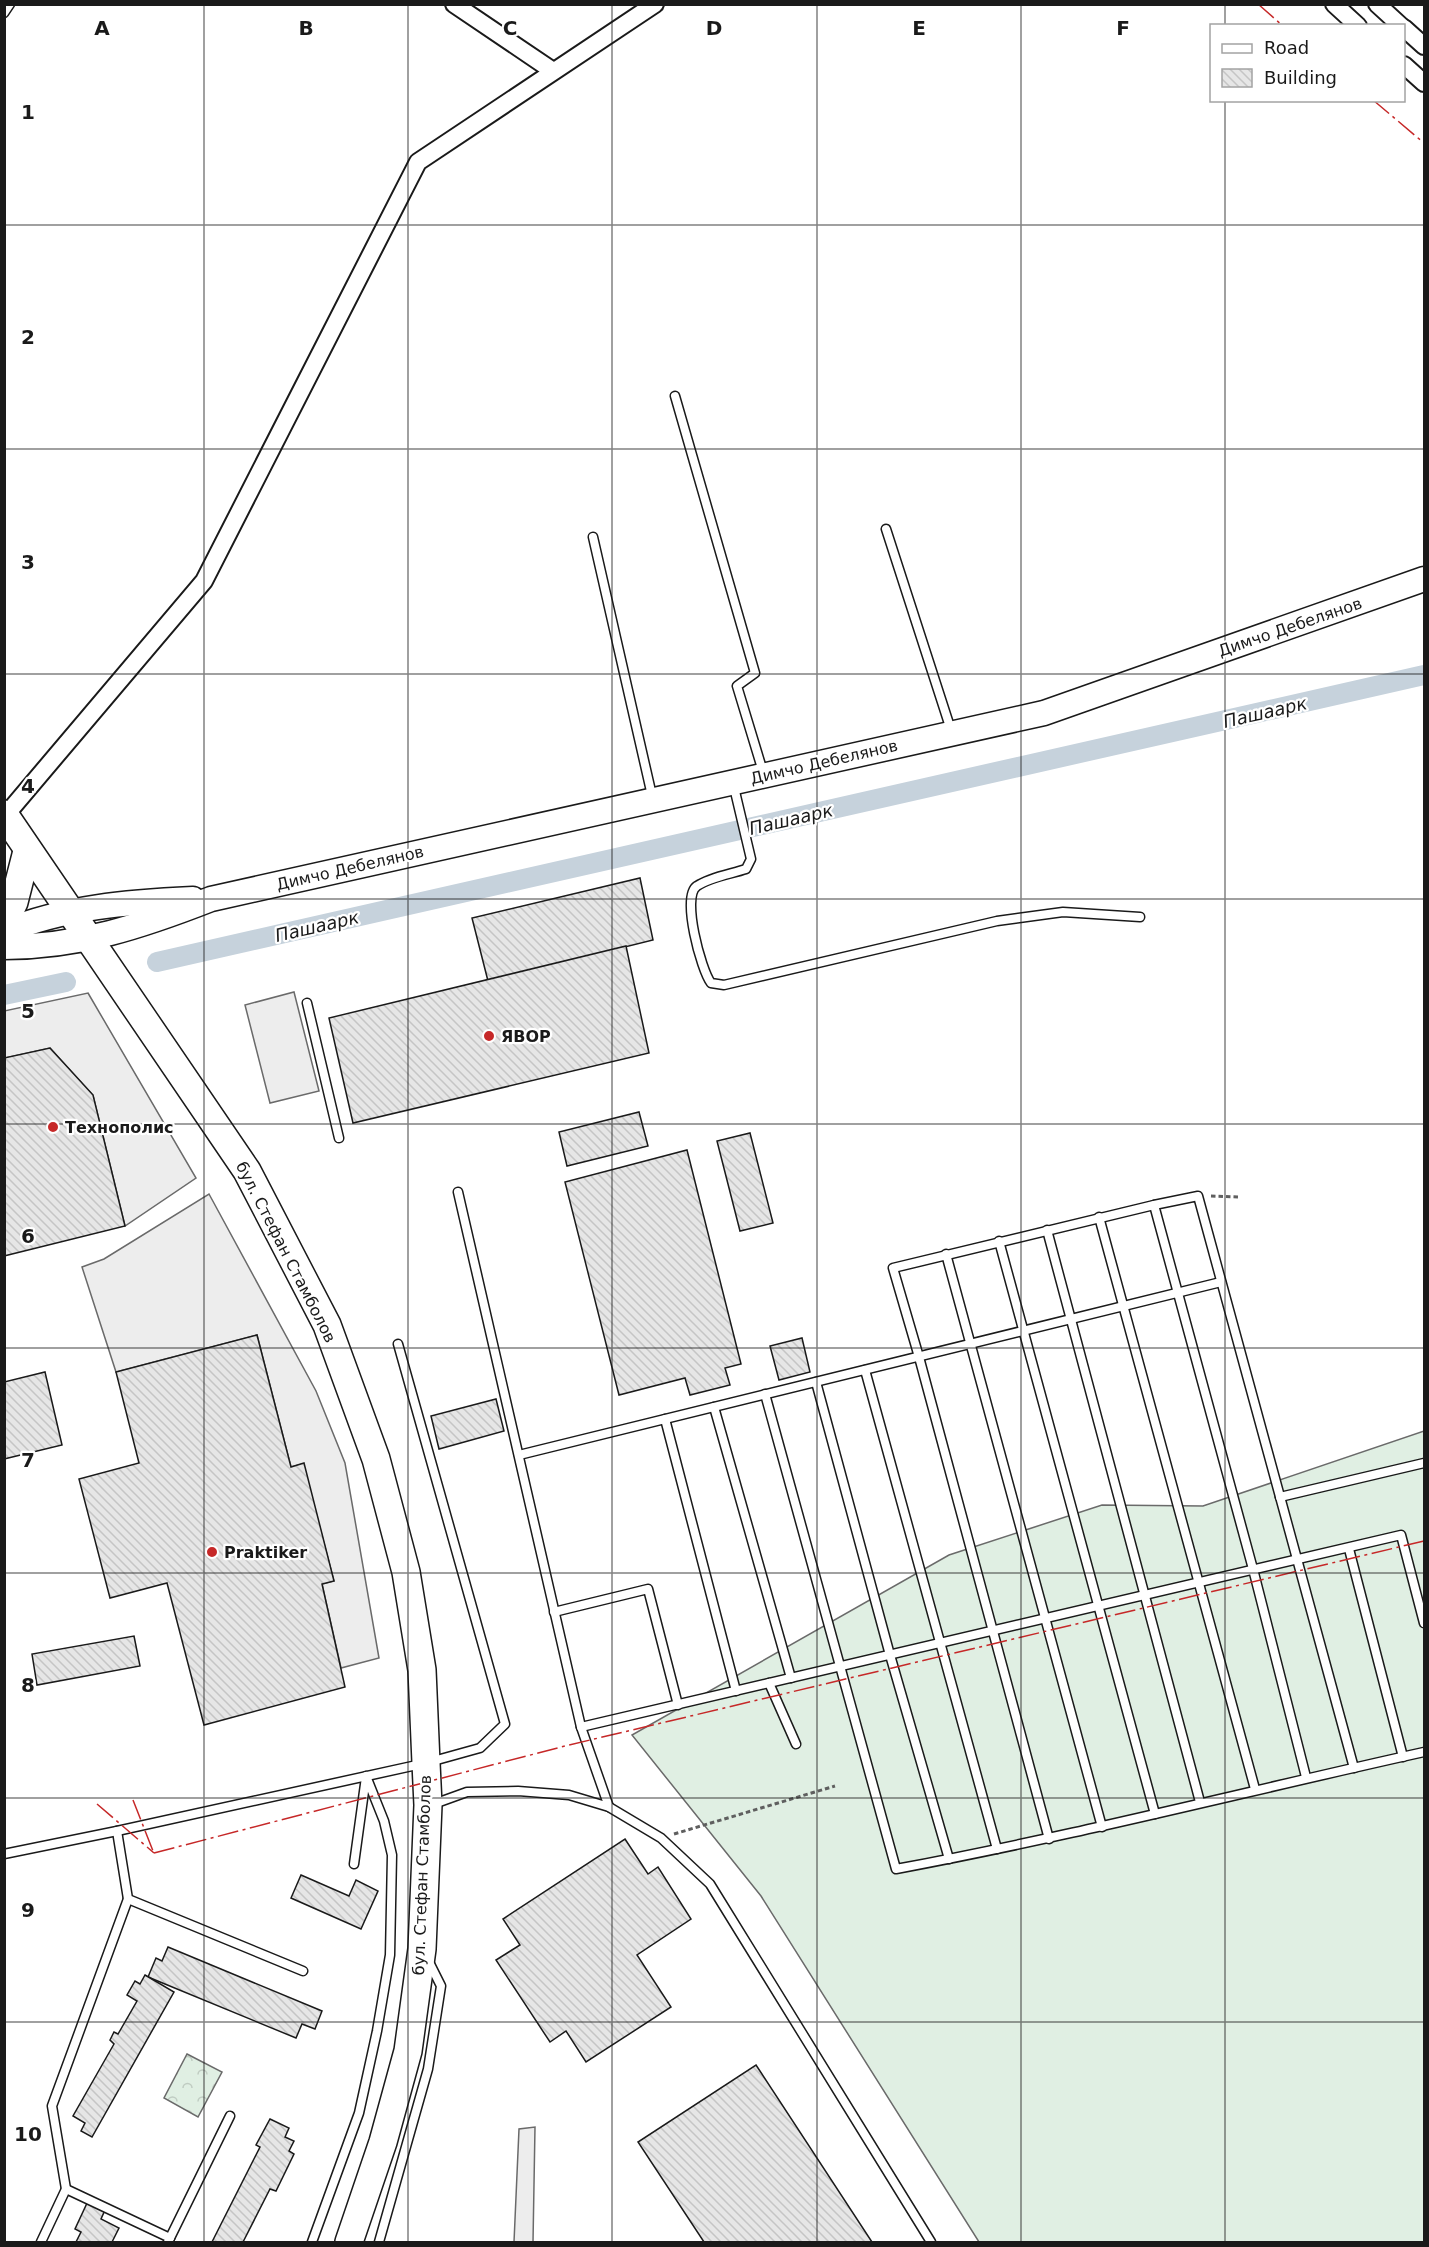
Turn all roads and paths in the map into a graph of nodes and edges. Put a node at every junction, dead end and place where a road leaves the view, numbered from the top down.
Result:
1 (10, 4) edge
2 (454, 4) edge
3 (655, 4) edge
4 (1334, 4) edge
5 (1377, 4) edge
6 (4, 13) edge
7 (1356, 24) edge
8 (1399, 24) edge
9 (1405, 29) edge
10 (1425, 46) edge
11 (1405, 66) edge
12 (553, 71) junction
13 (1425, 83) edge
14 (675, 396) dead end
15 (886, 529) dead end
16 (593, 537) dead end
17 (1425, 579) edge
18 (952, 734) junction
19 (764, 776) junction
20 (732, 782) junction
21 (653, 800) junction
22 (5, 815) edge
23 (27, 851) junction
24 (210, 899) junction
25 (70, 913) junction
26 (1140, 916) dead end
27 (4, 923) edge
28 (4, 932) edge
29 (89, 939) junction
30 (4, 947) edge
31 (307, 1003) dead end
32 (339, 1138) dead end
33 (458, 1192) dead end
34 (1198, 1196) junction
35 (1239, 1197) dead end
36 (1154, 1205) junction
37 (1099, 1217) junction
38 (1047, 1230) junction
39 (999, 1241) junction
40 (946, 1254) junction
41 (1221, 1282) junction
42 (1179, 1293) junction
43 (1125, 1306) junction
44 (1070, 1320) junction
45 (1023, 1331) junction
46 (398, 1344) dead end
47 (972, 1344) junction
48 (919, 1357) junction
49 (866, 1370) junction
50 (816, 1382) junction
51 (765, 1394) junction
52 (714, 1407) junction
53 (664, 1419) junction
54 (519, 1455) junction
55 (1425, 1463) edge
56 (1280, 1497) junction
57 (1349, 1549) junction
58 (1297, 1559) junction
59 (1253, 1569) junction
60 (1198, 1582) junction
61 (1146, 1594) junction
62 (1099, 1606) junction
63 (554, 1612) junction
64 (1046, 1618) junction
65 (1425, 1623) edge
66 (992, 1631) junction
67 (939, 1642) junction
68 (890, 1655) junction
69 (839, 1667) junction
70 (791, 1678) junction
71 (769, 1683) junction
72 (736, 1691) junction
73 (678, 1705) junction
74 (581, 1727) junction
75 (796, 1744) dead end
76 (1425, 1752) edge
77 (1403, 1757) junction
78 (426, 1763) junction
79 (1354, 1768) junction
80 (366, 1776) junction
81 (1306, 1777) junction
82 (835, 1786) dead end
83 (1255, 1789) junction
84 (1200, 1802) junction
85 (428, 1805) junction
86 (609, 1807) junction
87 (1155, 1814) junction
88 (1102, 1827) junction
89 (117, 1832) junction
90 (661, 1838) junction
91 (1049, 1839) junction
92 (997, 1849) junction
93 (4, 1854) edge
94 (949, 1859) junction
95 (354, 1864) dead end
96 (129, 1899) junction
97 (422, 1949) junction
98 (303, 1971) dead end
99 (230, 2116) dead end
100 (66, 2188) junction
101 (169, 2240) edge
102 (41, 2242) edge
103 (312, 2242) edge
104 (349, 2242) edge
105 (379, 2242) edge
106 (931, 2242) edge

1 - 6 lane
2 - 12 street
3 - 12 street
4 - 7 street
5 - 8 street
9 - 10 street
11 - 13 street
12 - 22 street
14 - 19 lane
15 - 18 lane
16 - 21 lane
17 - 18 street, Димчо Дебелянов
18 - 19 street, Димчо Дебелянов
19 - 20 street, Димчо Дебелянов
20 - 21 street, Димчо Дебелянов
20 - 26 lane
21 - 24 street, Димчо Дебелянов
22 - 23 main road, бул. Стефан Стамболов
23 - 25 main road, бул. Стефан Стамболов
23 - 27 main road
24 - 25 street, Димчо Дебелянов
24 - 29 street, Димчо Дебелянов
25 - 28 street, Димчо Дебелянов
25 - 29 main road, бул. Стефан Стамболов
29 - 30 street, Димчо Дебелянов
29 - 78 main road, бул. Стефан Стамболов
31 - 32 lane
33 - 54 lane
34 - 35 path
34 - 36 lane
34 - 41 lane
36 - 37 lane
36 - 42 lane
37 - 38 lane
37 - 43 lane
38 - 39 lane
38 - 44 lane
39 - 40 lane
39 - 45 lane
40 - 47 lane
40 - 48 lane
41 - 42 lane
41 - 56 lane
42 - 43 lane
42 - 59 lane
43 - 44 lane
43 - 60 lane
44 - 45 lane
44 - 61 lane
45 - 47 lane
45 - 62 lane
46 - 78 lane
47 - 48 lane
47 - 64 lane
48 - 49 lane
48 - 66 lane
49 - 50 lane
49 - 67 lane
50 - 51 lane
50 - 68 lane
51 - 52 lane
51 - 69 lane
52 - 53 lane
52 - 70 lane
53 - 54 lane
53 - 72 lane
54 - 63 lane
55 - 56 lane
56 - 58 lane
57 - 58 lane
57 - 65 lane
57 - 77 lane
58 - 59 lane
58 - 79 lane
59 - 60 lane
59 - 81 lane
60 - 61 lane
60 - 83 lane
61 - 62 lane
61 - 84 lane
62 - 64 lane
62 - 87 lane
63 - 73 lane
63 - 74 lane
64 - 66 lane
64 - 88 lane
66 - 67 lane
66 - 91 lane
67 - 68 lane
67 - 92 lane
68 - 69 lane
68 - 94 lane
69 - 70 lane
69 - 94 lane
70 - 71 lane
71 - 72 lane
71 - 75 lane
72 - 73 lane
73 - 74 lane
74 - 86 lane
76 - 77 lane
77 - 79 lane
78 - 80 lane
78 - 85 main road, бул. Стефан Стамболов
79 - 81 lane
80 - 89 lane
80 - 95 lane
80 - 103 lane
81 - 83 lane
82 - 90 path
83 - 84 lane
84 - 87 lane
85 - 86 lane
85 - 97 main road, бул. Стефан Стамболов
86 - 90 lane
87 - 88 lane
88 - 91 lane
89 - 93 lane
89 - 96 lane
90 - 106 lane
91 - 92 lane
92 - 94 lane
96 - 98 lane
96 - 100 lane
97 - 104 main road, бул. Стефан Стамболов
97 - 105 lane
99 - 101 lane
100 - 101 lane
100 - 102 lane

